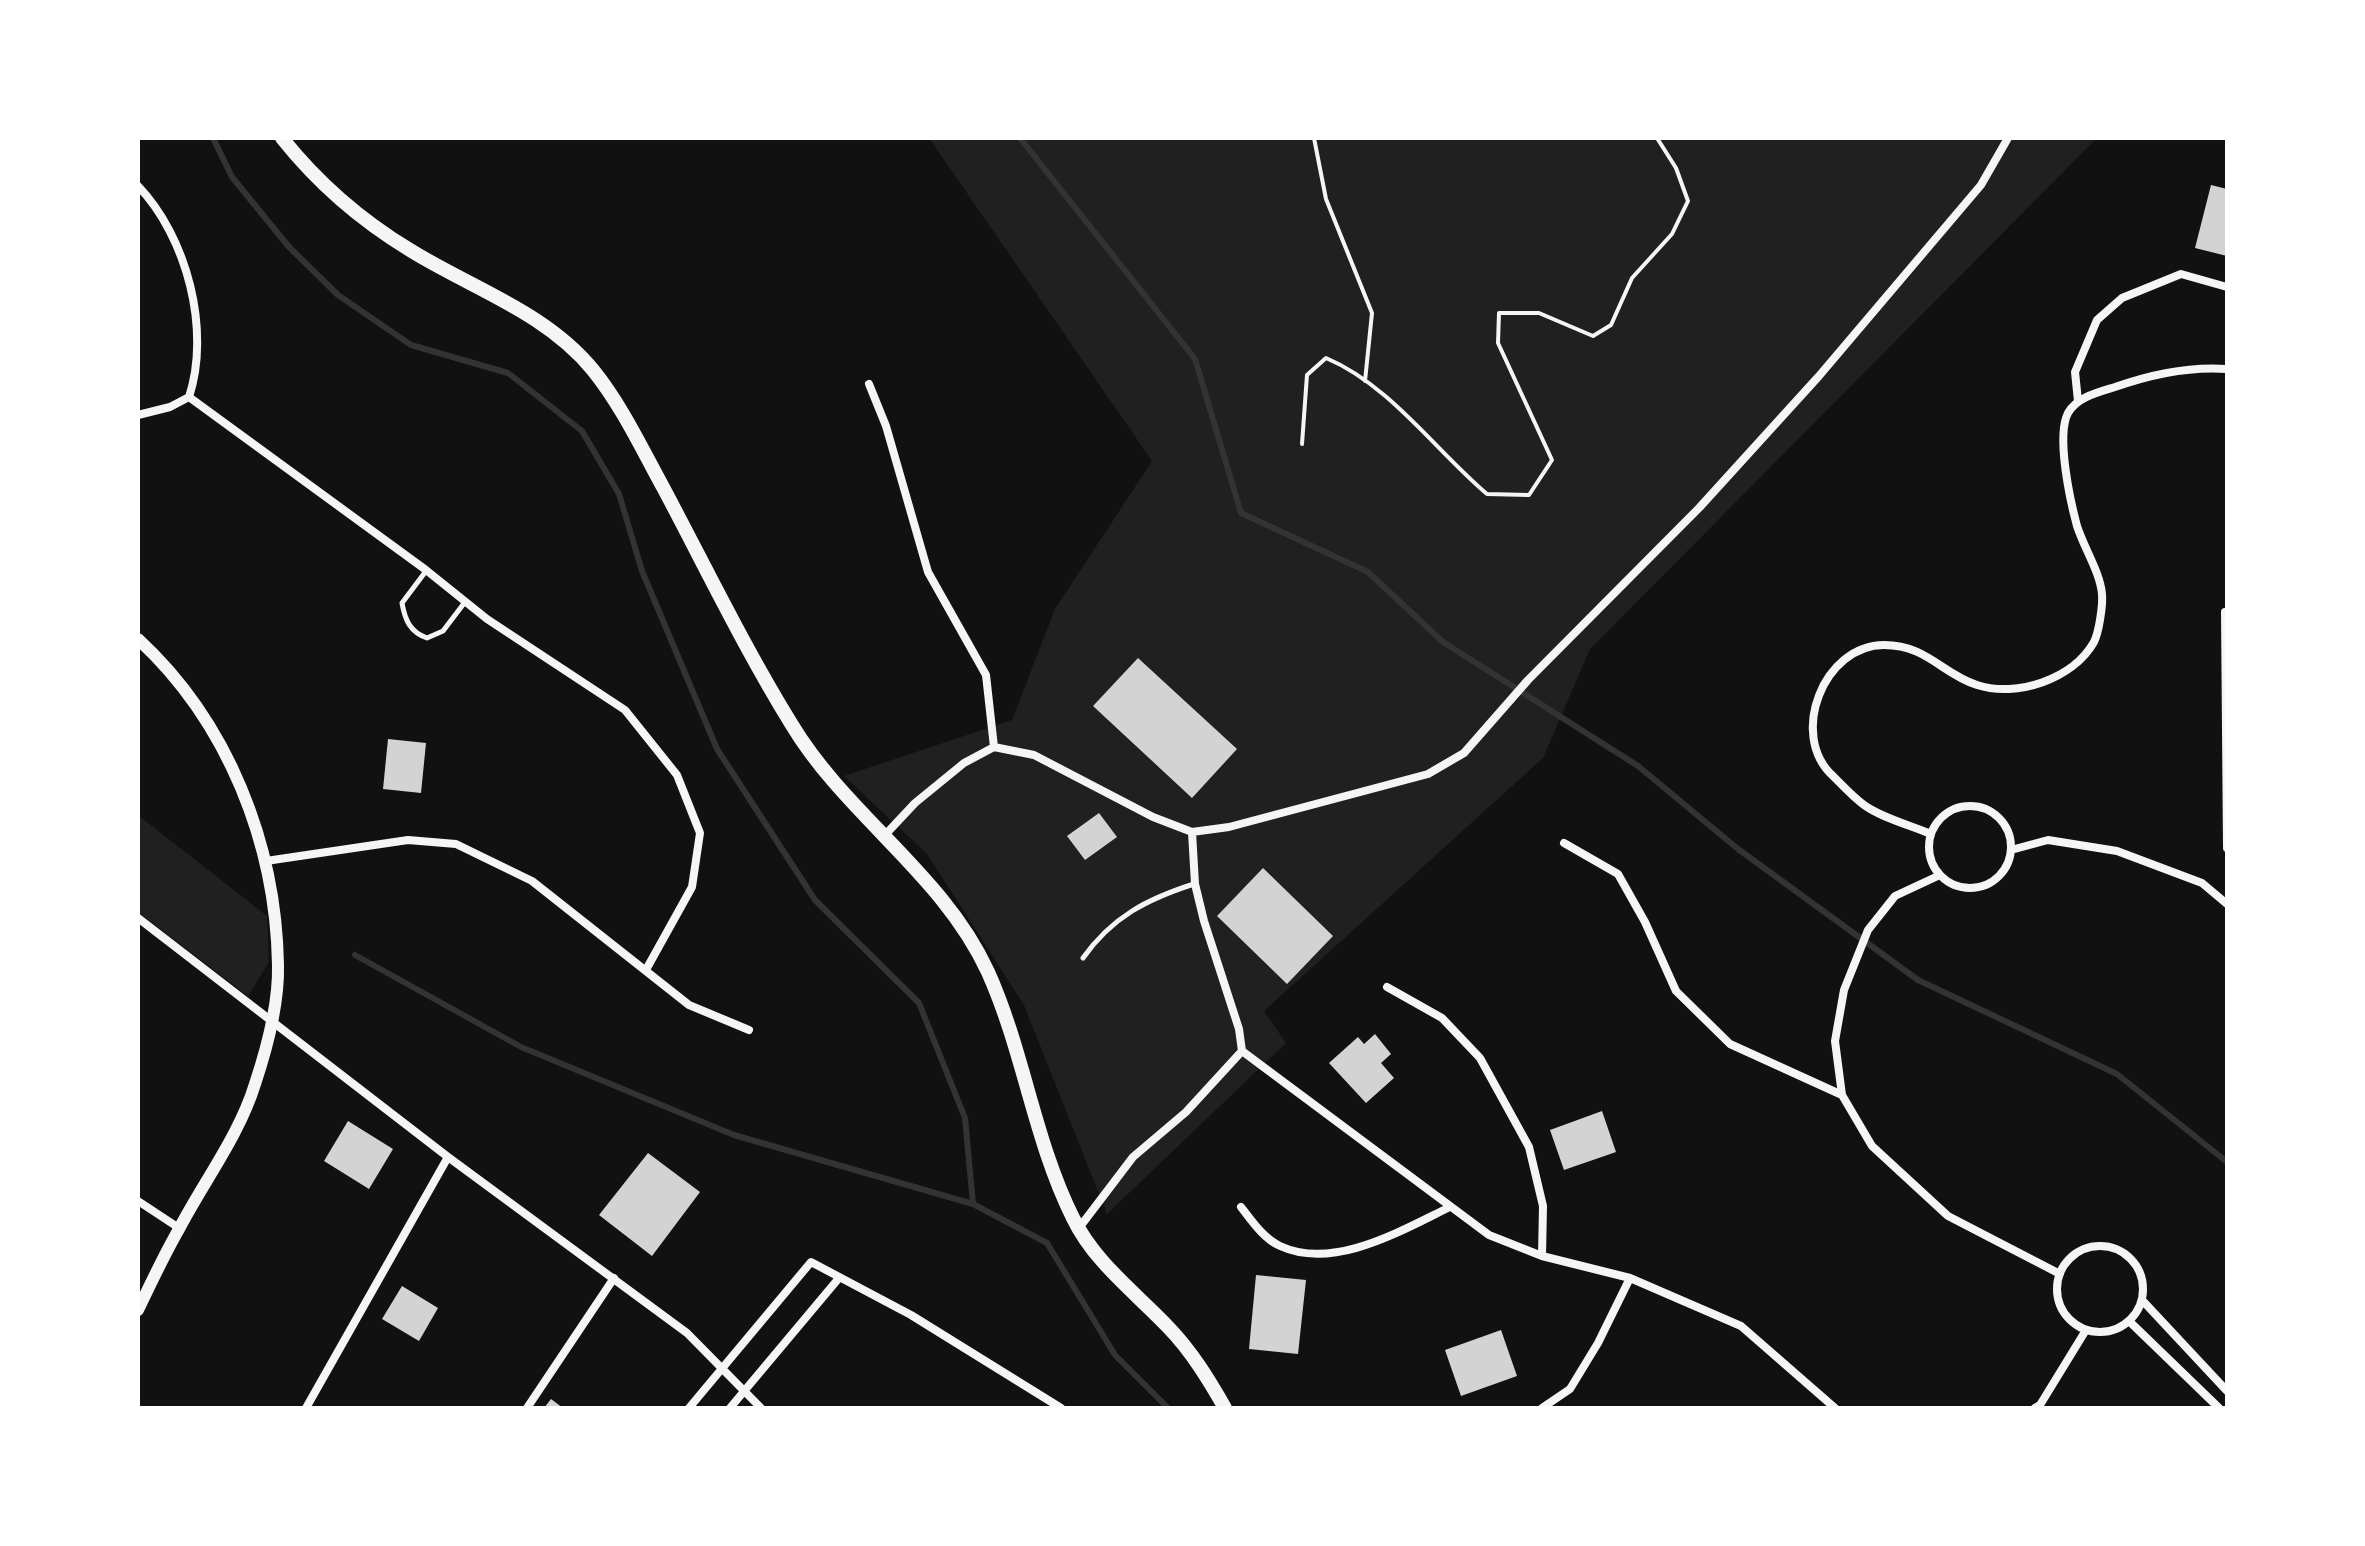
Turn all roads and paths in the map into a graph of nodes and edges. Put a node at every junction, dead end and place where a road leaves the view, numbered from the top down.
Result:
1 (282, 138) edge
2 (1314, 138) edge
3 (1657, 138) edge
4 (2008, 138) edge
5 (138, 186) edge
6 (2227, 287) edge
7 (2227, 369) edge
8 (1365, 381) junction
9 (869, 384) dead end
10 (189, 397) junction
11 (2078, 401) junction
12 (138, 415) edge
13 (1302, 444) dead end
14 (426, 570) junction
15 (465, 602) junction
16 (2225, 612) dead end
17 (138, 639) edge
18 (994, 747) junction
19 (1192, 832) junction
20 (1931, 834) junction
21 (885, 835) junction
22 (1564, 843) dead end
23 (2227, 848) edge
24 (2011, 850) junction
25 (266, 861) junction
26 (1940, 875) junction
27 (1195, 884) junction
28 (2227, 904) edge
29 (138, 918) edge
30 (1083, 958) dead end
31 (647, 968) junction
32 (1387, 987) dead end
33 (271, 1021) junction
34 (749, 1030) dead end
35 (1242, 1051) junction
36 (1842, 1095) junction
37 (448, 1157) junction
38 (138, 1201) edge
39 (1241, 1207) dead end
40 (1450, 1207) junction
41 (179, 1228) junction
42 (1079, 1228) junction
43 (1542, 1256) junction
44 (2060, 1274) junction
45 (614, 1278) junction
46 (839, 1278) junction
47 (1630, 1278) junction
48 (2142, 1300) junction
49 (138, 1310) edge
50 (2129, 1321) junction
51 (2086, 1330) junction
52 (722, 1367) junction
53 (745, 1388) junction
54 (2227, 1391) edge
55 (306, 1408) edge
56 (527, 1408) edge
57 (689, 1408) edge
58 (730, 1408) edge
59 (761, 1408) edge
60 (1061, 1408) edge
61 (1225, 1408) edge
62 (1542, 1408) edge
63 (1835, 1408) edge
64 (2035, 1408) edge
65 (2219, 1408) edge

1 - 21 main road
2 - 8 path
3 - 8 path
4 - 19 street
5 - 10 street
6 - 11 street
7 - 11 street
8 - 13 path
9 - 18 street
10 - 12 street
10 - 14 street
11 - 20 street
14 - 15 street
14 - 15 lane
15 - 31 street
16 - 23 street
17 - 25 street
18 - 19 street
18 - 21 street
19 - 27 street
20 - 24 street
20 - 26 street
21 - 42 main road
22 - 36 street
24 - 26 street
24 - 28 street
25 - 31 street
25 - 33 street
26 - 36 street
27 - 30 lane
27 - 35 street
29 - 33 street
31 - 34 street
32 - 43 street
33 - 37 street
33 - 41 street
35 - 40 street
35 - 42 street
36 - 44 street
37 - 45 street
37 - 55 street
38 - 41 street
39 - 40 street
40 - 43 street
41 - 49 street
42 - 61 main road
43 - 47 street
44 - 48 street
44 - 51 street
45 - 52 street
45 - 56 street
46 - 52 street
46 - 53 street
46 - 60 street
47 - 62 street
47 - 63 street
48 - 50 street
48 - 54 street
50 - 51 street
50 - 65 street
51 - 64 street
52 - 53 street
52 - 57 street
53 - 58 street
53 - 59 street

